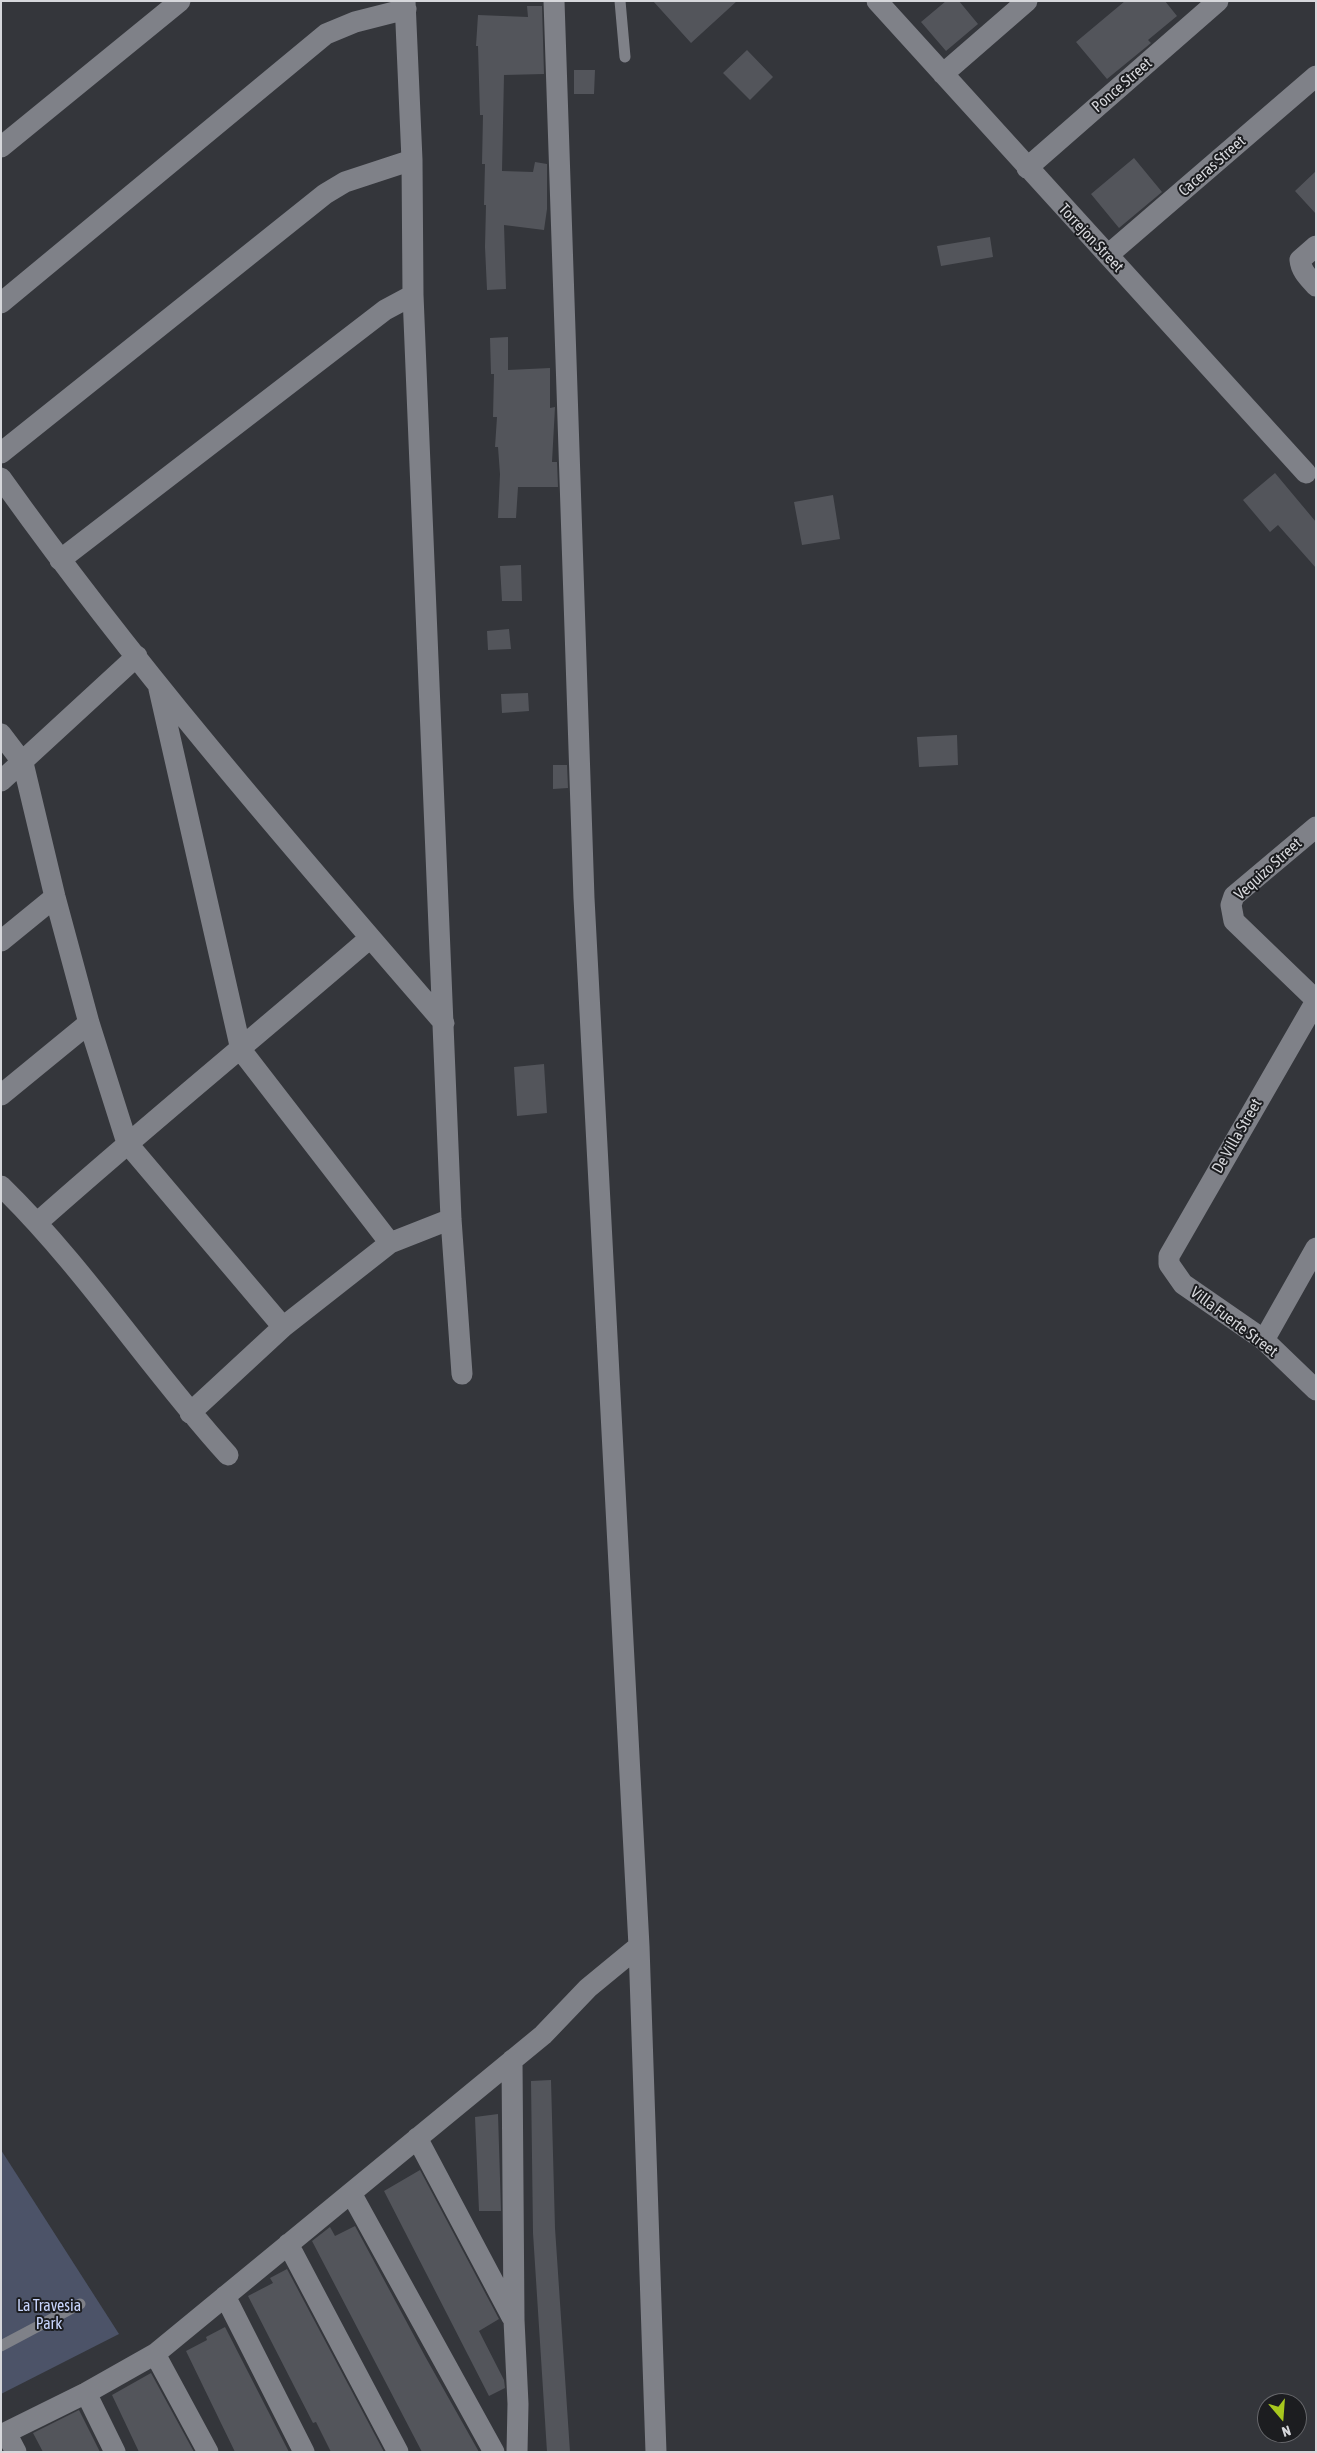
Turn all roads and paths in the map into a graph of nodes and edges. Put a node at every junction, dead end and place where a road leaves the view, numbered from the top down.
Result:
1 (180, 1) edge
2 (554, 1) edge
3 (620, 1) edge
4 (877, 1) edge
5 (1028, 1) edge
6 (1218, 1) edge
7 (406, 5) edge
8 (625, 57) dead end
9 (943, 74) junction
10 (1316, 76) edge
11 (1, 147) edge
12 (412, 160) junction
13 (1027, 168) junction
14 (1316, 246) edge
15 (1108, 255) junction
16 (1316, 286) edge
17 (413, 295) junction
18 (1, 303) edge
19 (1, 453) edge
20 (1306, 473) dead end
21 (1, 478) edge
22 (60, 560) junction
23 (137, 656) junction
24 (158, 686) junction
25 (1, 734) edge
26 (23, 763) junction
27 (1, 781) edge
28 (1316, 827) edge
29 (55, 897) junction
30 (370, 938) junction
31 (1, 941) edge
32 (1316, 1000) edge
33 (89, 1023) junction
34 (444, 1023) junction
35 (241, 1050) junction
36 (1, 1095) edge
37 (127, 1143) junction
38 (1, 1186) edge
39 (451, 1219) junction
40 (38, 1222) junction
41 (390, 1243) junction
42 (1316, 1248) edge
43 (1175, 1274) joint
44 (283, 1327) junction
45 (1264, 1340) junction
46 (462, 1374) dead end
47 (1316, 1390) edge
48 (190, 1414) junction
49 (228, 1455) dead end
50 (639, 1946) junction
51 (512, 2060) junction
52 (417, 2138) junction
53 (350, 2193) junction
54 (288, 2244) junction
55 (225, 2296) junction
56 (80, 2304) dead end
57 (514, 2320) junction
58 (1, 2346) edge
59 (154, 2354) junction
60 (86, 2393) junction
61 (4, 2434) edge
62 (16, 2452) edge
63 (115, 2452) edge
64 (208, 2452) edge
65 (304, 2452) edge
66 (398, 2452) edge
67 (494, 2452) edge
68 (517, 2452) edge
69 (656, 2452) edge

1 - 11 street
2 - 50 street
3 - 8 lane
4 - 9 street, Torrejon Street
5 - 9 street
6 - 13 street, Ponce Street
7 - 12 street
7 - 18 street
9 - 13 street, Torrejon Street
10 - 15 street, Caceras Street
12 - 17 street
12 - 19 street
13 - 15 street, Torrejon Street
14 - 16 street
15 - 20 street, Torrejon Street
17 - 22 street
17 - 34 street
21 - 22 street
22 - 23 street
23 - 24 street
23 - 26 street
24 - 30 street
24 - 35 street
25 - 26 street
26 - 27 street
26 - 29 street
28 - 32 street, Vequizo Street
29 - 31 street
29 - 33 street
30 - 34 street
30 - 35 street
32 - 43 street, De Villa Street
33 - 36 street
33 - 37 street
34 - 39 street
35 - 37 street
35 - 41 street
37 - 40 street
37 - 44 street
38 - 40 street
39 - 41 street
39 - 46 street
40 - 48 street
41 - 44 street
42 - 45 street
43 - 45 street, Villa Fuerte Street
44 - 48 street
45 - 47 street, Villa Fuerte Street
48 - 49 street
50 - 51 street
50 - 69 street
51 - 52 street
51 - 57 street
52 - 53 street
52 - 57 street
53 - 54 street
53 - 67 street
54 - 55 street
54 - 66 street
55 - 59 street
55 - 65 street
56 - 58 lane
57 - 68 street
59 - 60 street
59 - 64 street
60 - 61 street
60 - 63 street
61 - 62 street

